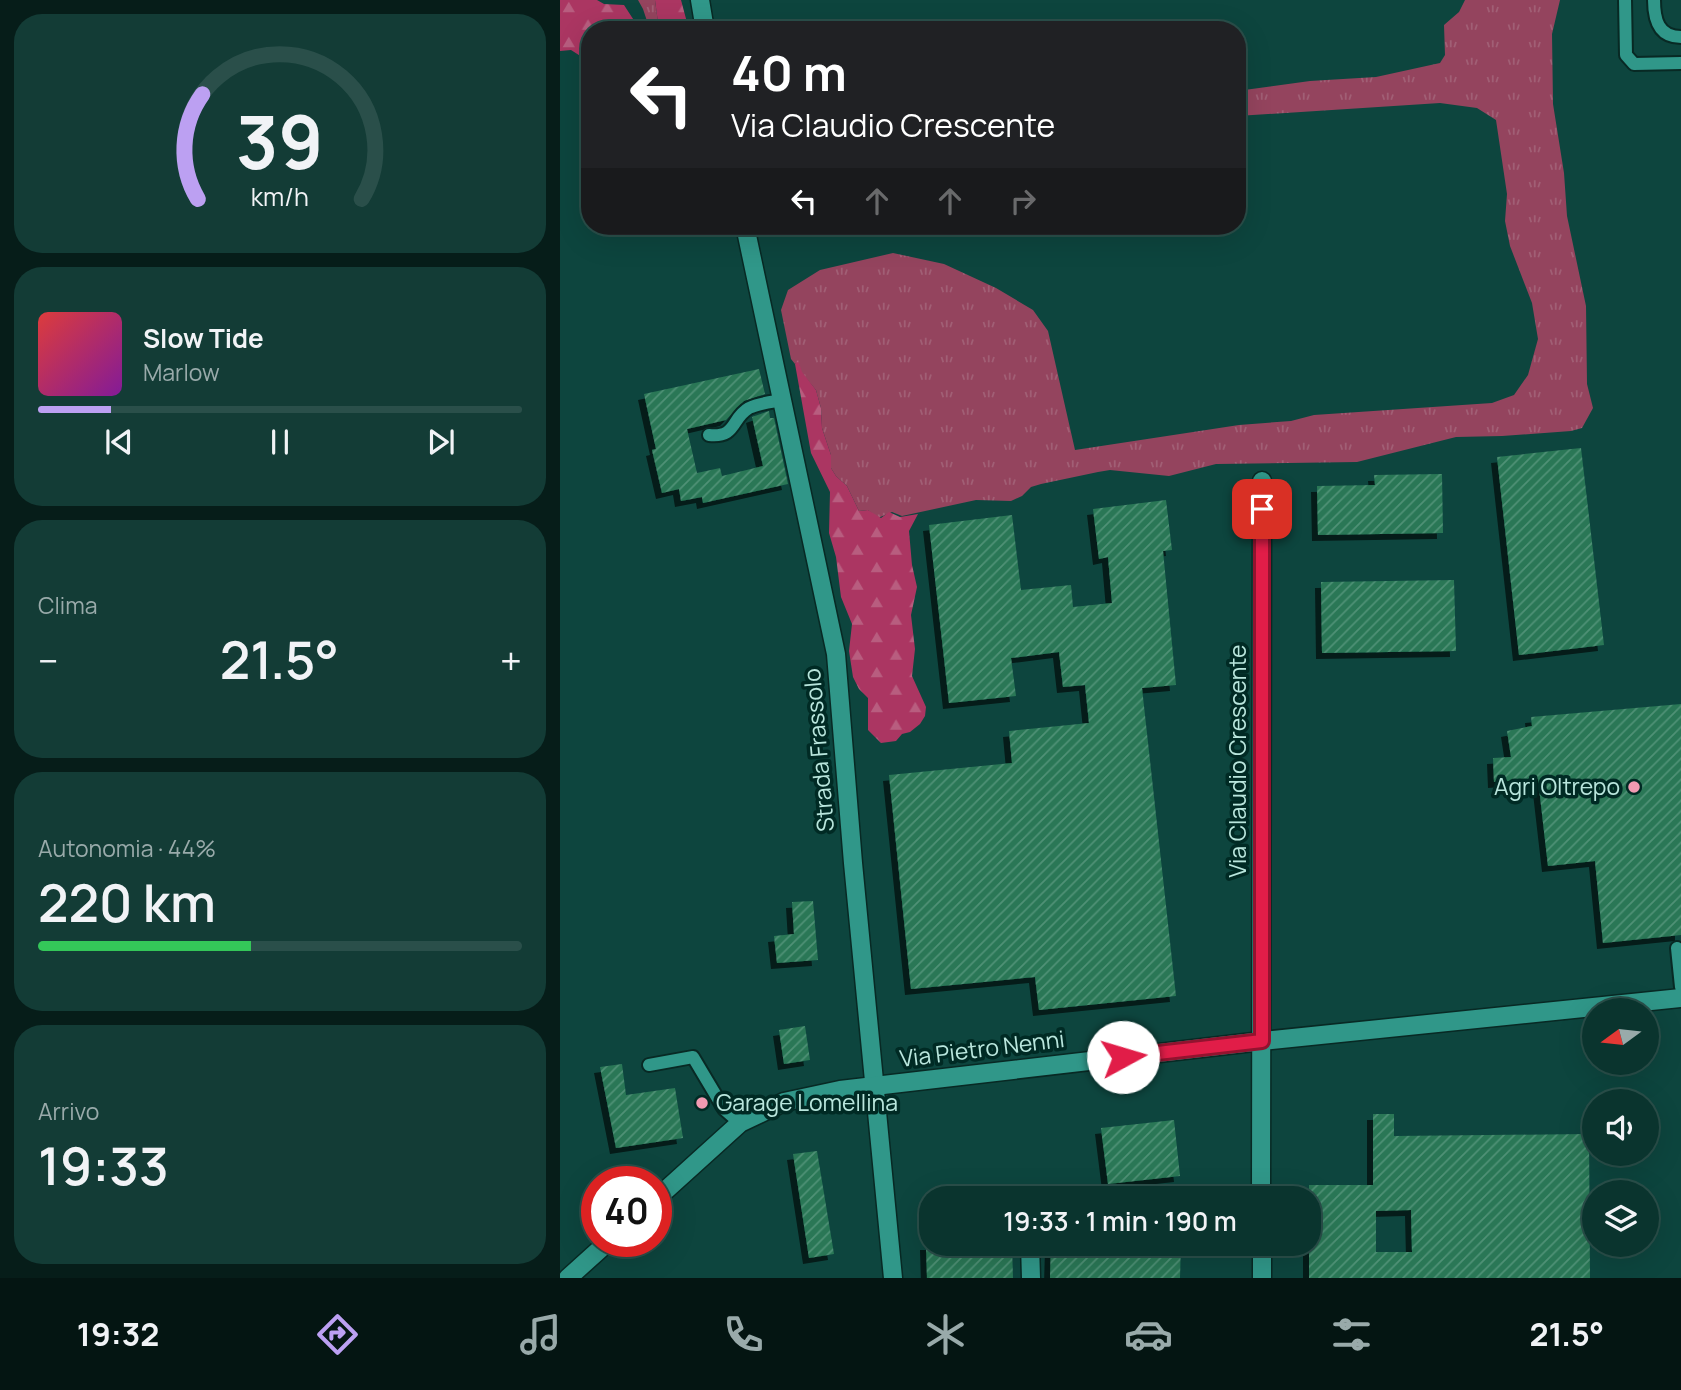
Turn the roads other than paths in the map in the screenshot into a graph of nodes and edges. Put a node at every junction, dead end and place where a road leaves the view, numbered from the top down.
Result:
1 (700, 0) edge
2 (1625, 0) edge
3 (1654, 0) edge
4 (704, 21) edge
5 (1681, 37) edge
6 (1681, 63) edge
7 (747, 235) edge
8 (783, 400) junction
9 (709, 435) dead end
10 (1262, 481) dead end
11 (1677, 948) dead end
12 (1681, 987) edge
13 (1681, 998) edge
14 (1262, 1041) junction
15 (649, 1065) dead end
16 (874, 1086) junction
17 (740, 1123) junction
18 (672, 1185) edge
19 (1261, 1186) edge
20 (1030, 1256) edge
21 (1262, 1256) edge
22 (591, 1257) edge
23 (568, 1278) edge
24 (893, 1278) edge
25 (1031, 1278) edge
26 (1262, 1278) edge

1 - 4 street
2 - 6 lane
3 - 5 lane
7 - 8 street, Strada Frassolo
8 - 9 lane
8 - 16 street, Strada Frassolo
10 - 14 street, Via Claudio Crescente
11 - 12 lane
13 - 14 street, Via Pietro Nenni
14 - 16 street, Via Pietro Nenni
14 - 19 street, Via Claudio Crescente
15 - 17 lane
16 - 17 street, Via Pietro Nenni
16 - 24 street, Strada Frassolo
17 - 18 street, Via Pietro Nenni
20 - 25 street
21 - 26 street
22 - 23 street

